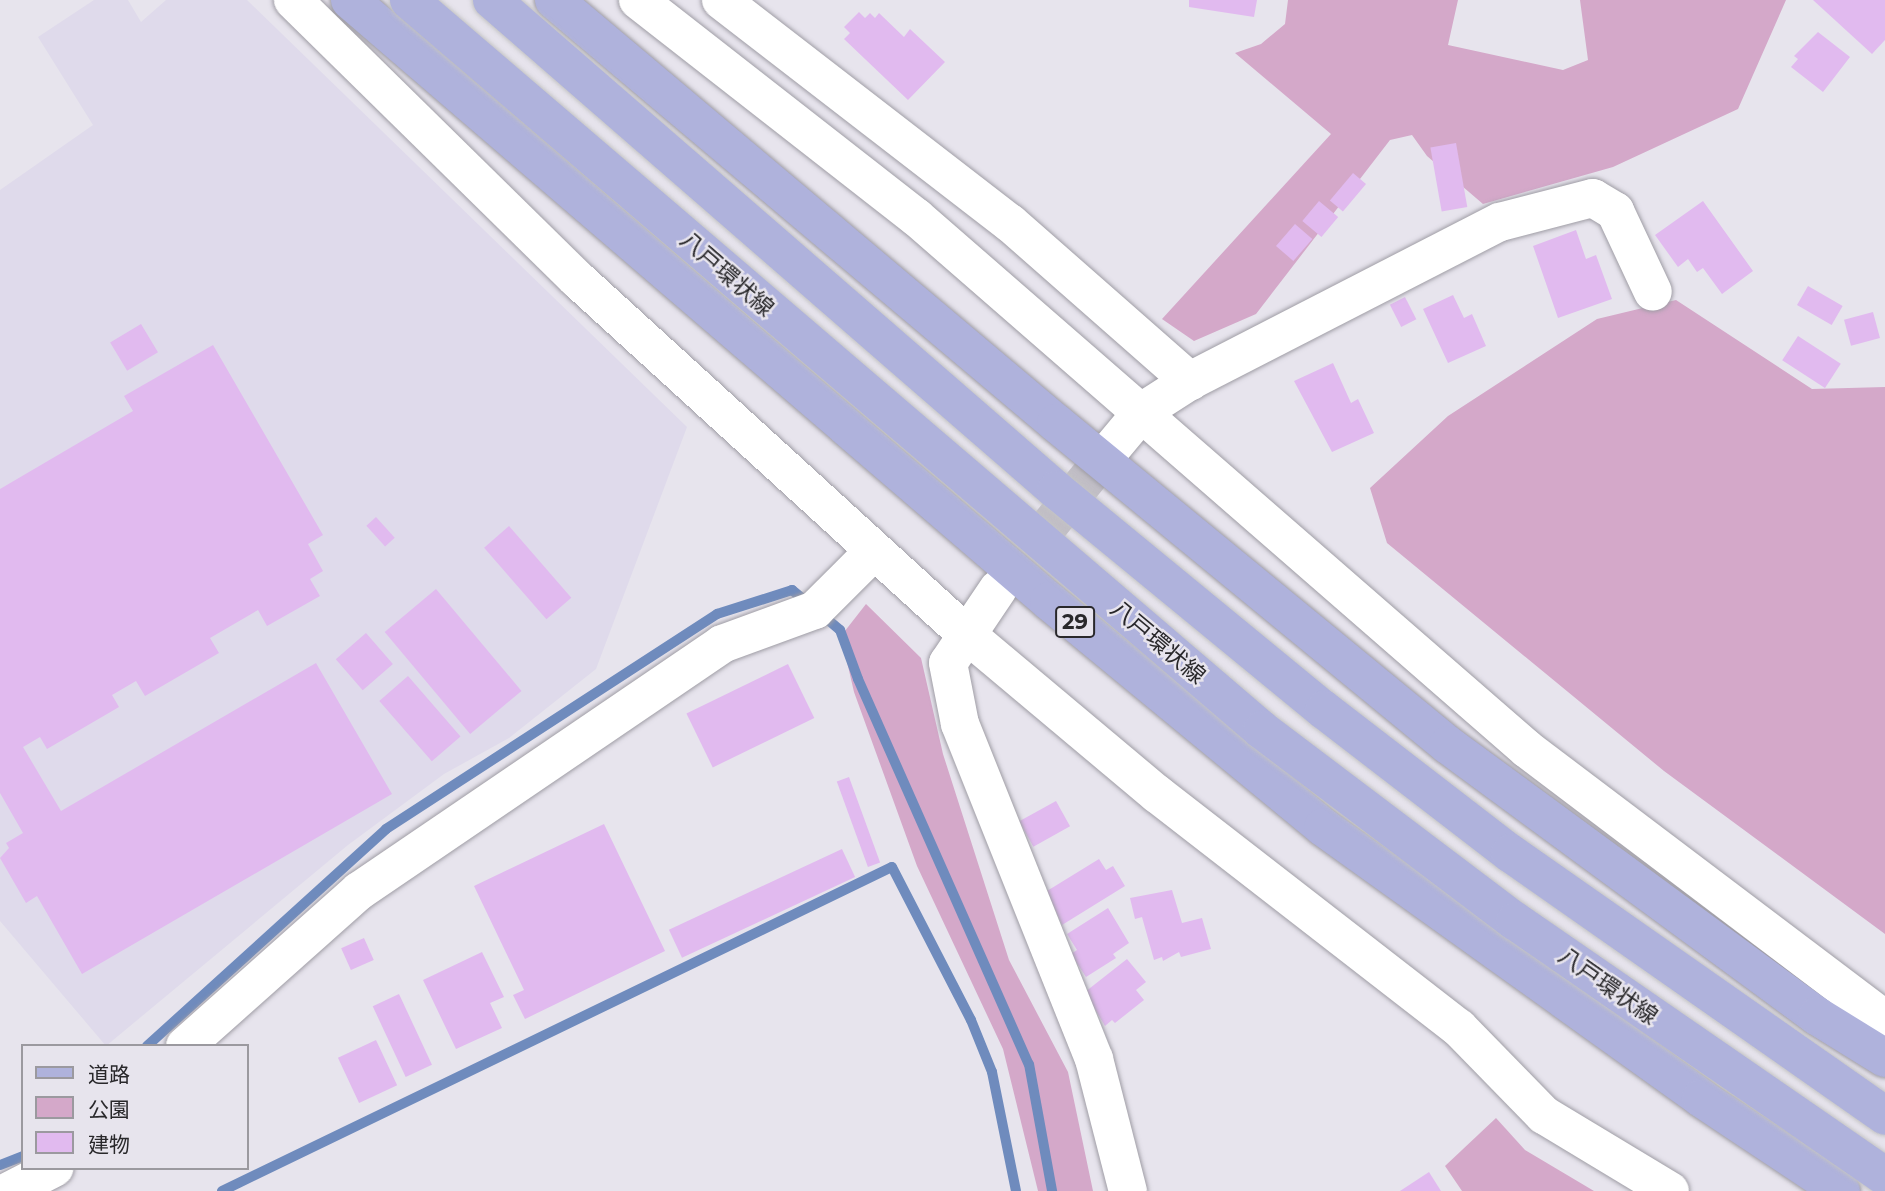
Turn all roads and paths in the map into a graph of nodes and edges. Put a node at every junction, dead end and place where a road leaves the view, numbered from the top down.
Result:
1 (293, 0) edge
2 (350, 0) edge
3 (409, 0) edge
4 (492, 0) edge
5 (554, 0) edge
6 (638, 0) edge
7 (734, 9) edge
8 (714, 58) junction
9 (1653, 292) dead end
10 (1190, 381) junction
11 (1143, 411) junction
12 (1107, 454) tunnel mouth
13 (873, 552) junction
14 (998, 589) tunnel mouth
15 (965, 633) junction
16 (1885, 1020) edge
17 (186, 1044) edge
18 (1885, 1058) edge
19 (1885, 1116) edge
20 (50, 1170) edge
21 (1885, 1176) edge
22 (9, 1191) edge
23 (1128, 1191) edge
24 (1670, 1191) edge
25 (1841, 1191) edge

1 - 13 street
2 - 25 main road, 29
3 - 21 main road, 八戸環状線 / 29, bridge
4 - 19 main road, bridge
5 - 18 main road
6 - 8 street
7 - 8 street
7 - 10 street
8 - 11 street
9 - 10 street
10 - 11 street
11 - 12 street
11 - 16 street
13 - 15 street
13 - 17 street
14 - 15 street
15 - 23 street
15 - 24 street
20 - 22 street

